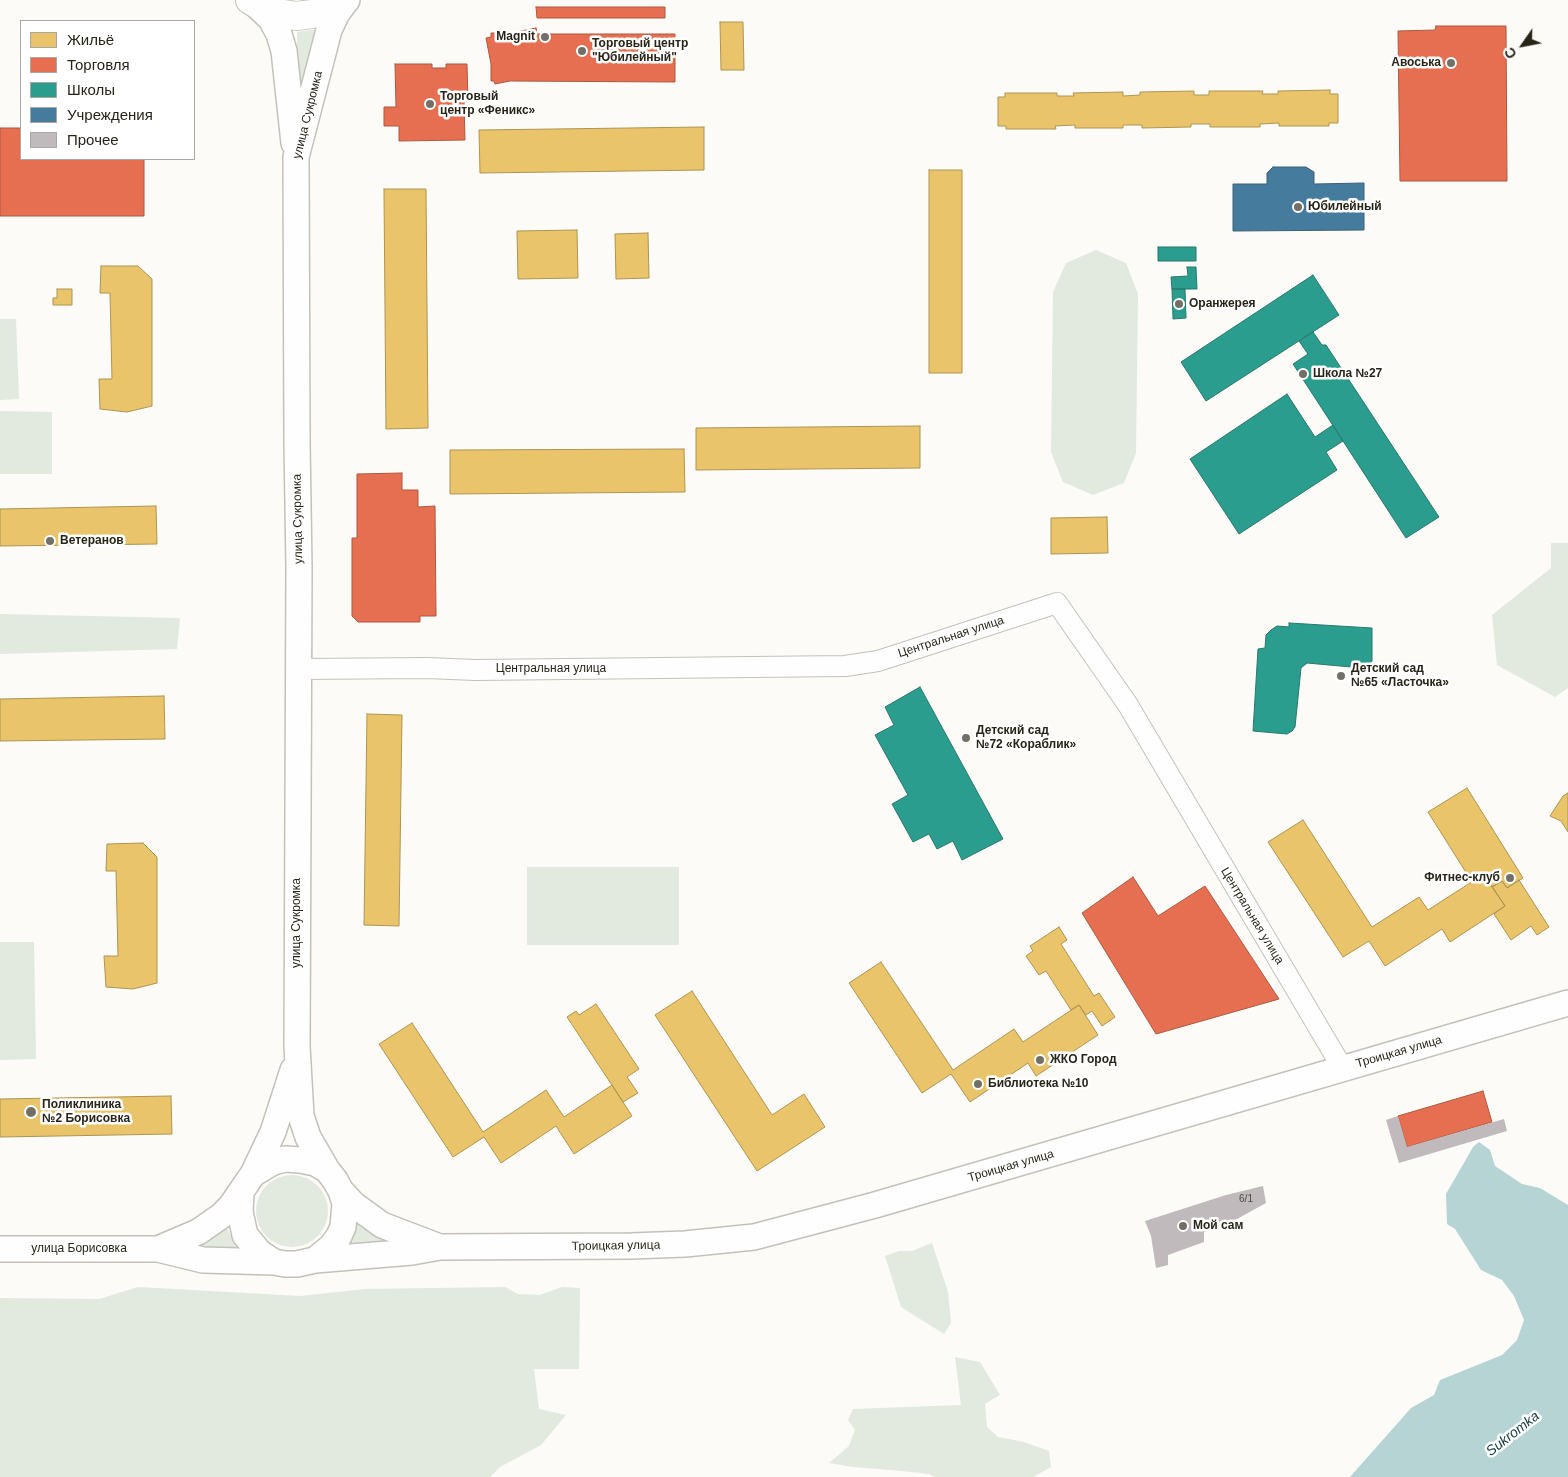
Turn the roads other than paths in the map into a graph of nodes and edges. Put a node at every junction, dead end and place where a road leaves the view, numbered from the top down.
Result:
1 (345, 0) edge
2 (252, 1) edge
3 (296, 157) junction
4 (298, 669) junction
5 (1568, 1003) edge
6 (297, 1046) junction
7 (1343, 1069) junction
8 (326, 1170) junction
9 (247, 1184) junction
10 (341, 1191) junction
11 (440, 1247) junction
12 (0, 1249) edge
13 (158, 1249) junction
14 (315, 1260) junction
15 (274, 1262) junction

1 - 2 main road
1 - 3 street, улица Сукромка
2 - 3 street
3 - 4 street, улица Сукромка
4 - 6 street, улица Сукромка
4 - 7 street, Центральная улица
5 - 7 street, Троицкая улица
6 - 8 street, улица Сукромка
6 - 9 street, улица Сукромка
7 - 11 street, Троицкая улица
8 - 9 street
8 - 10 street
9 - 13 street
9 - 15 street
10 - 11 street, Троицкая улица
10 - 14 street
11 - 14 street, Троицкая улица
12 - 13 street, улица Борисовка
13 - 15 street
14 - 15 street

